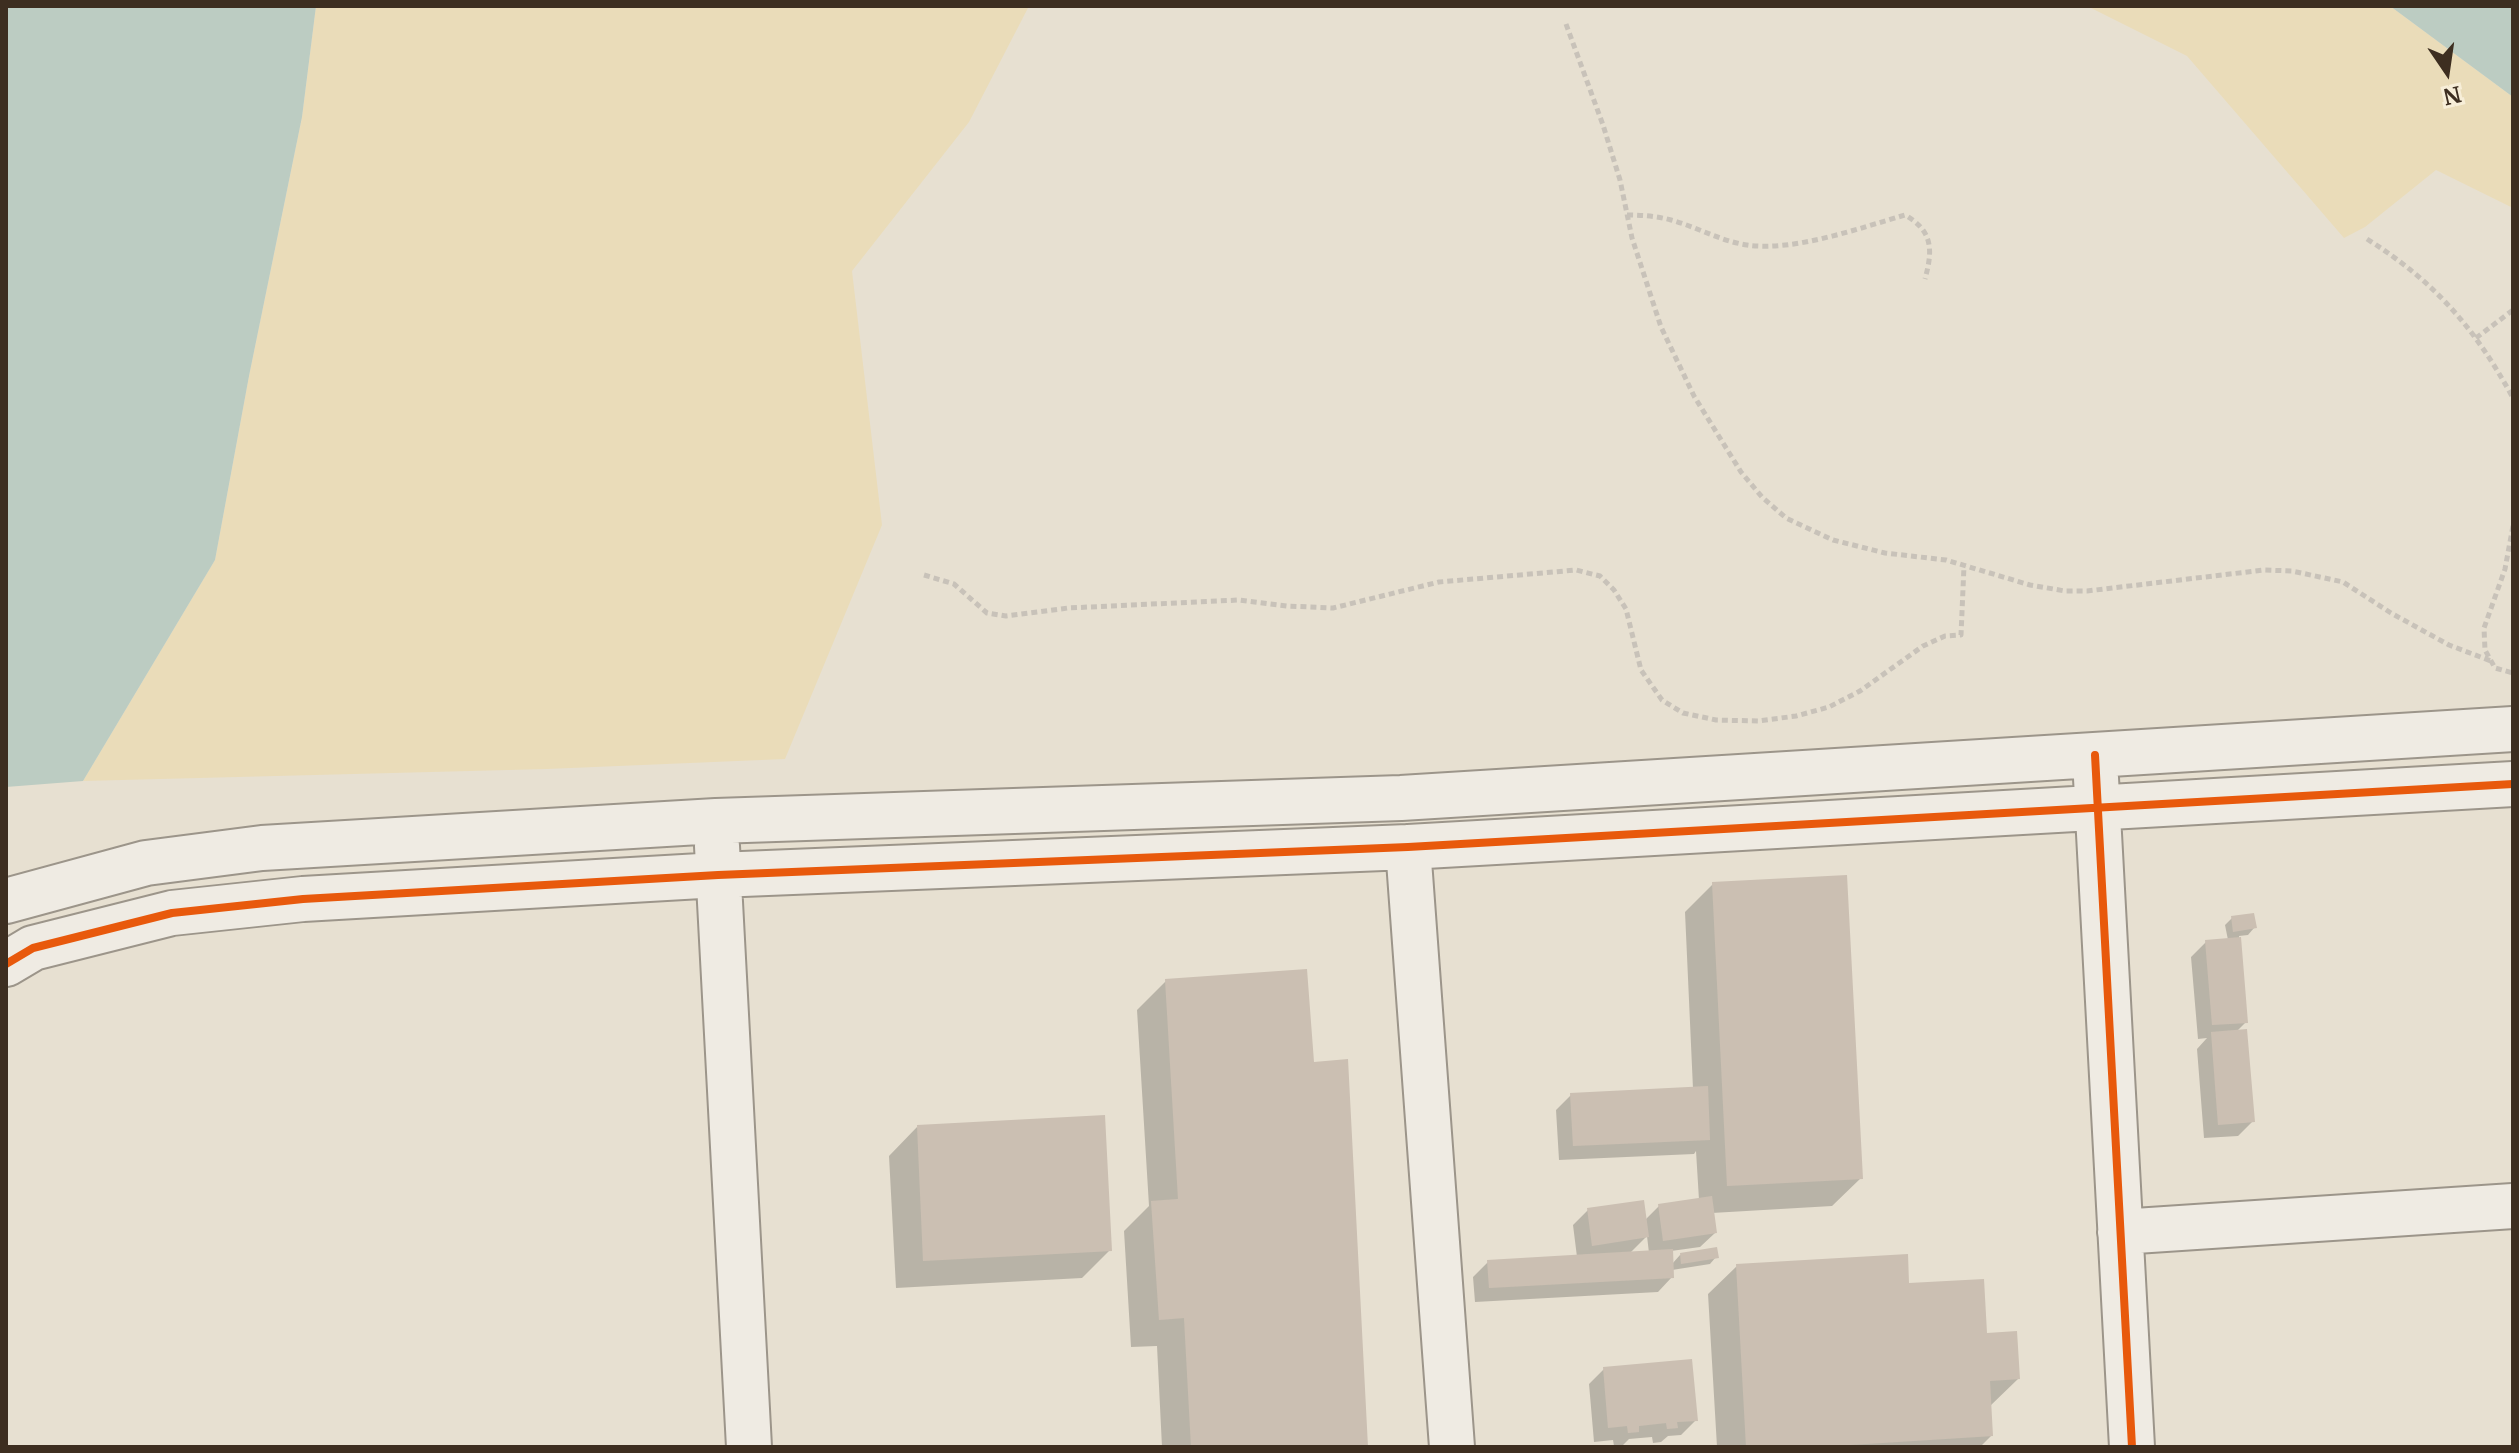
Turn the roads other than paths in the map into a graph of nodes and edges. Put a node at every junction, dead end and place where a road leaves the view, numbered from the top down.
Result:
1 (2513, 729) edge
2 (2095, 755) junction
3 (2513, 784) edge
4 (2098, 808) junction
5 (716, 821) junction
6 (1408, 847) junction
7 (718, 875) junction
8 (6, 901) edge
9 (6, 964) edge
10 (2513, 1206) edge
11 (2120, 1232) junction
12 (749, 1447) edge
13 (1452, 1447) edge
14 (2132, 1447) edge

1 - 2 street
2 - 4 street
2 - 5 street
3 - 4 street
4 - 6 street
4 - 11 street
5 - 7 street
5 - 8 street
6 - 7 street
6 - 13 street
7 - 9 street
7 - 12 street
10 - 11 street
11 - 14 street

